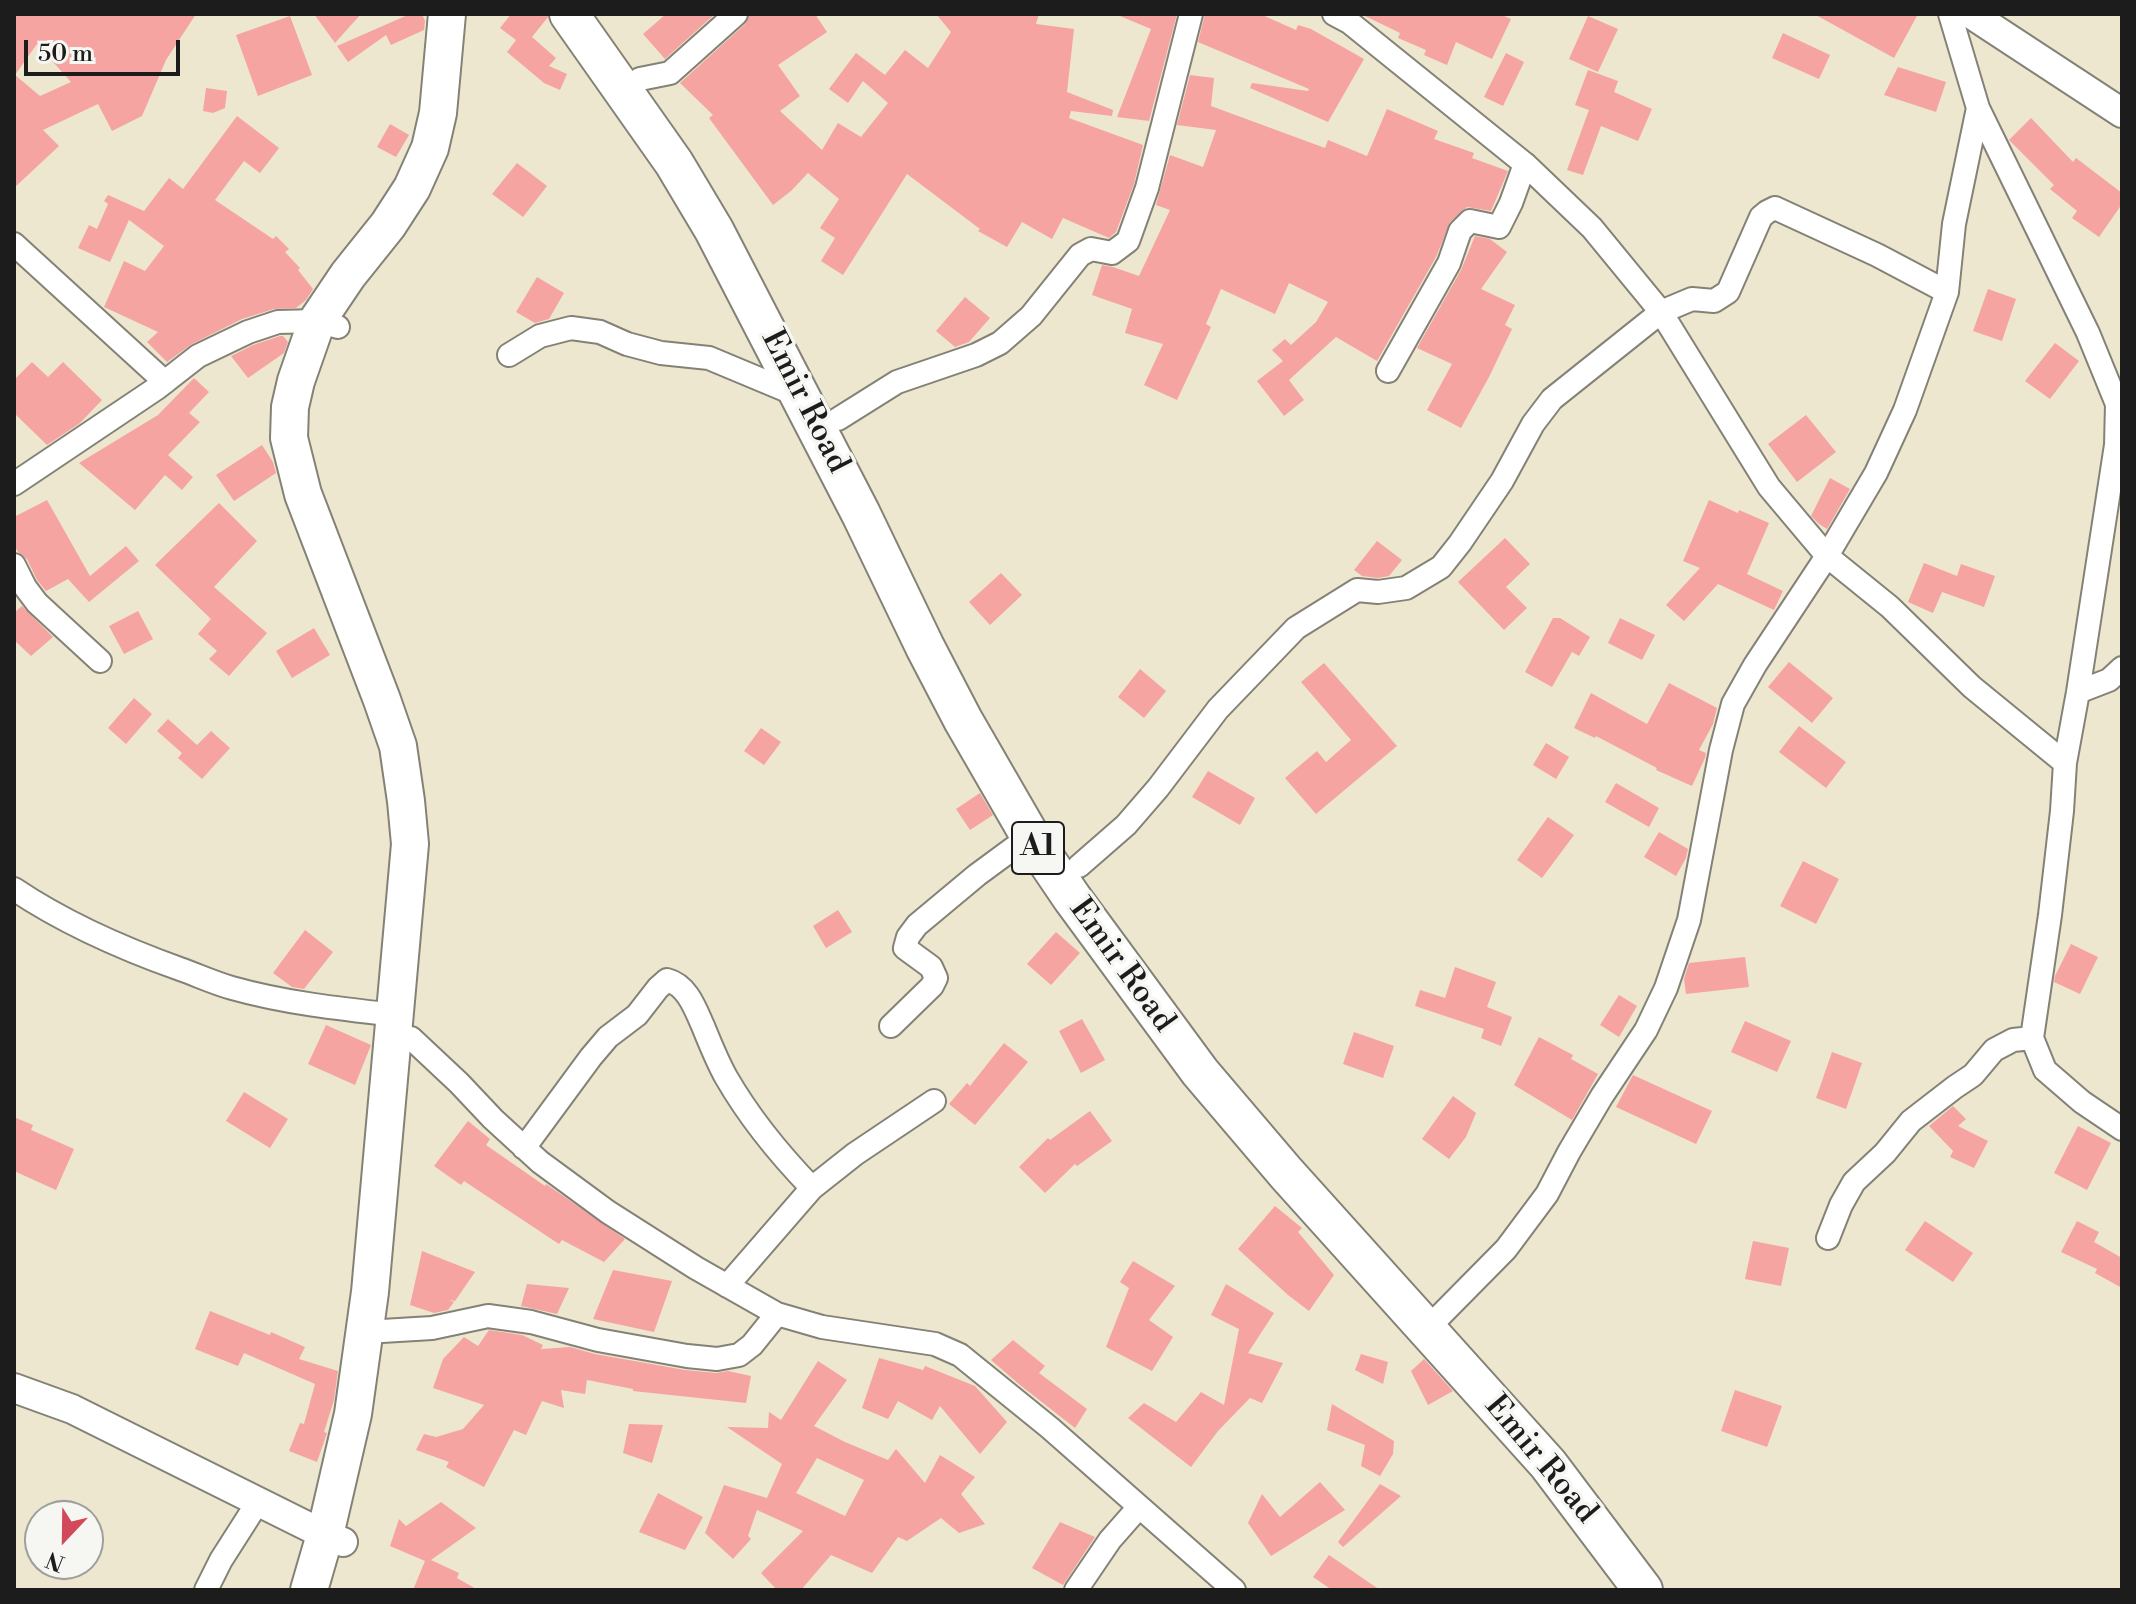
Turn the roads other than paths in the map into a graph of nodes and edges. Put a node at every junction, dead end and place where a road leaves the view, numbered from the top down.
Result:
1 (447, 14) edge
2 (470, 14) edge
3 (569, 14) edge
4 (595, 14) edge
5 (736, 14) edge
6 (1191, 14) edge
7 (1334, 14) edge
8 (1950, 14) edge
9 (1971, 14) edge
10 (640, 79) junction
11 (1978, 108) junction
12 (2122, 113) edge
13 (1525, 164) junction
14 (14, 244) edge
15 (1947, 292) junction
16 (1661, 312) junction
17 (328, 324) junction
18 (509, 355) dead end
19 (1388, 371) dead end
20 (165, 382) junction
21 (801, 396) junction
22 (838, 419) junction
23 (14, 484) edge
24 (1827, 556) junction
25 (14, 565) edge
26 (100, 661) dead end
27 (2122, 668) edge
28 (2078, 692) junction
29 (2065, 763) junction
30 (1030, 836) junction
31 (1079, 866) junction
32 (14, 891) edge
33 (891, 1026) dead end
34 (403, 1027) junction
35 (2032, 1038) junction
36 (934, 1101) dead end
37 (2122, 1129) edge
38 (524, 1148) junction
39 (812, 1188) junction
40 (1828, 1238) dead end
41 (727, 1286) junction
42 (777, 1314) junction
43 (1435, 1322) junction
44 (382, 1331) junction
45 (14, 1388) edge
46 (258, 1502) junction
47 (1139, 1507) junction
48 (334, 1538) junction
49 (206, 1590) edge
50 (309, 1590) edge
51 (328, 1590) edge
52 (1076, 1590) edge
53 (1234, 1590) edge
54 (1643, 1590) edge
55 (1665, 1590) edge

1 - 17 main road
2 - 17 main road
3 - 21 highway, Emir Road / A1
4 - 10 highway, Emir Road / A1
5 - 10 street
6 - 22 street
7 - 13 street
8 - 11 street
9 - 12 street
10 - 22 highway, Emir Road / A1
11 - 15 street
11 - 28 street
13 - 16 street
13 - 19 street
14 - 20 street
15 - 16 street
15 - 24 street
16 - 24 street
16 - 31 street
17 - 20 street
17 - 34 main road
18 - 21 street
20 - 23 street
21 - 30 highway, Emir Road / A1
22 - 31 highway, Emir Road / A1
24 - 29 street
24 - 43 street
25 - 26 street
27 - 28 street
28 - 29 street
29 - 35 street
30 - 33 street
30 - 43 highway, Emir Road / A1
31 - 43 highway, Emir Road / A1
32 - 34 street
34 - 38 street
34 - 44 main road
34 - 48 main road
35 - 37 street
35 - 40 street
36 - 39 street
38 - 39 street
38 - 41 street
39 - 41 street
41 - 42 street
42 - 44 street
42 - 47 street
43 - 54 highway, Emir Road / A1
43 - 55 highway, Emir Road / A1
44 - 48 main road
45 - 46 street
46 - 48 street
46 - 49 street
47 - 52 street
47 - 53 street
48 - 50 main road
48 - 51 main road

